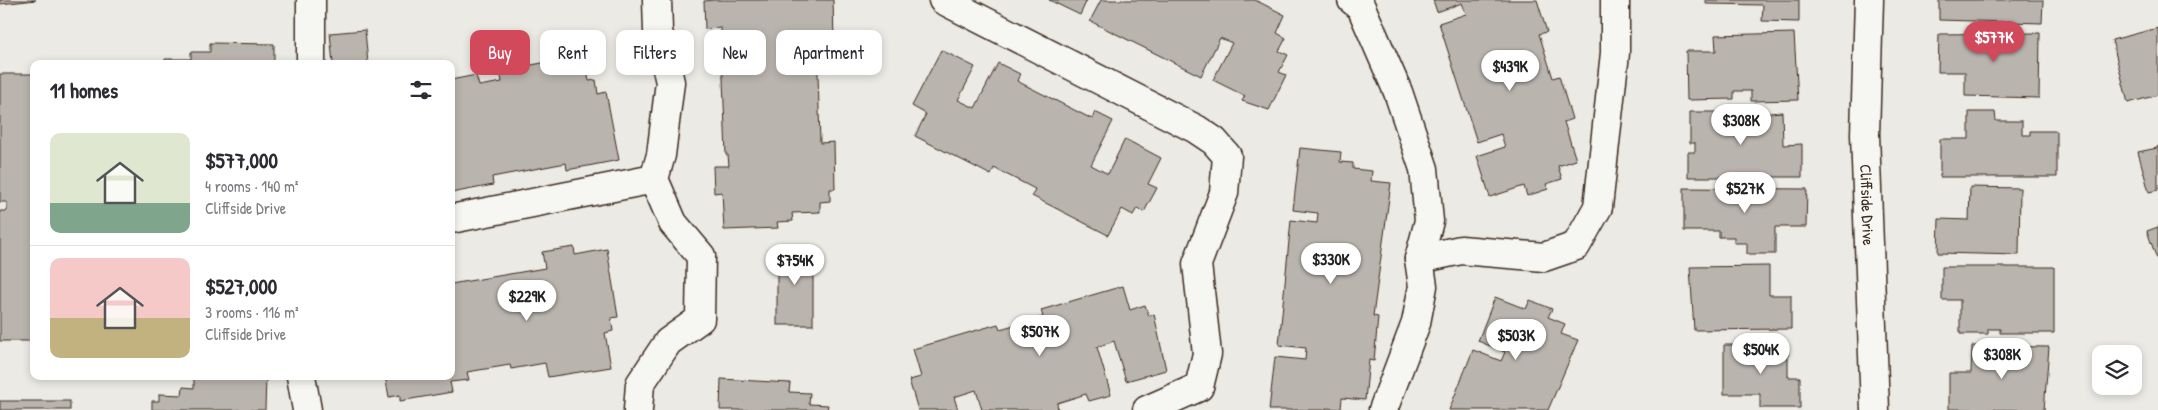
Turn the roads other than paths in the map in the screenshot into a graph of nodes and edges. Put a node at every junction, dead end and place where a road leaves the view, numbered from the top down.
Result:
1 (310, 0) edge
2 (657, 0) edge
3 (943, 0) edge
4 (1352, 0) edge
5 (1614, 0) edge
6 (1869, 0) edge
7 (311, 60) edge
8 (654, 179) junction
9 (455, 218) edge
10 (1419, 259) junction
11 (302, 380) edge
12 (307, 410) edge
13 (638, 410) edge
14 (1147, 410) edge
15 (1383, 410) edge
16 (1875, 410) edge

1 - 7 street
2 - 8 street
3 - 14 street
4 - 10 street
5 - 10 street
6 - 16 street, Cliffside Drive
8 - 9 street
8 - 13 street
10 - 15 street
11 - 12 street

